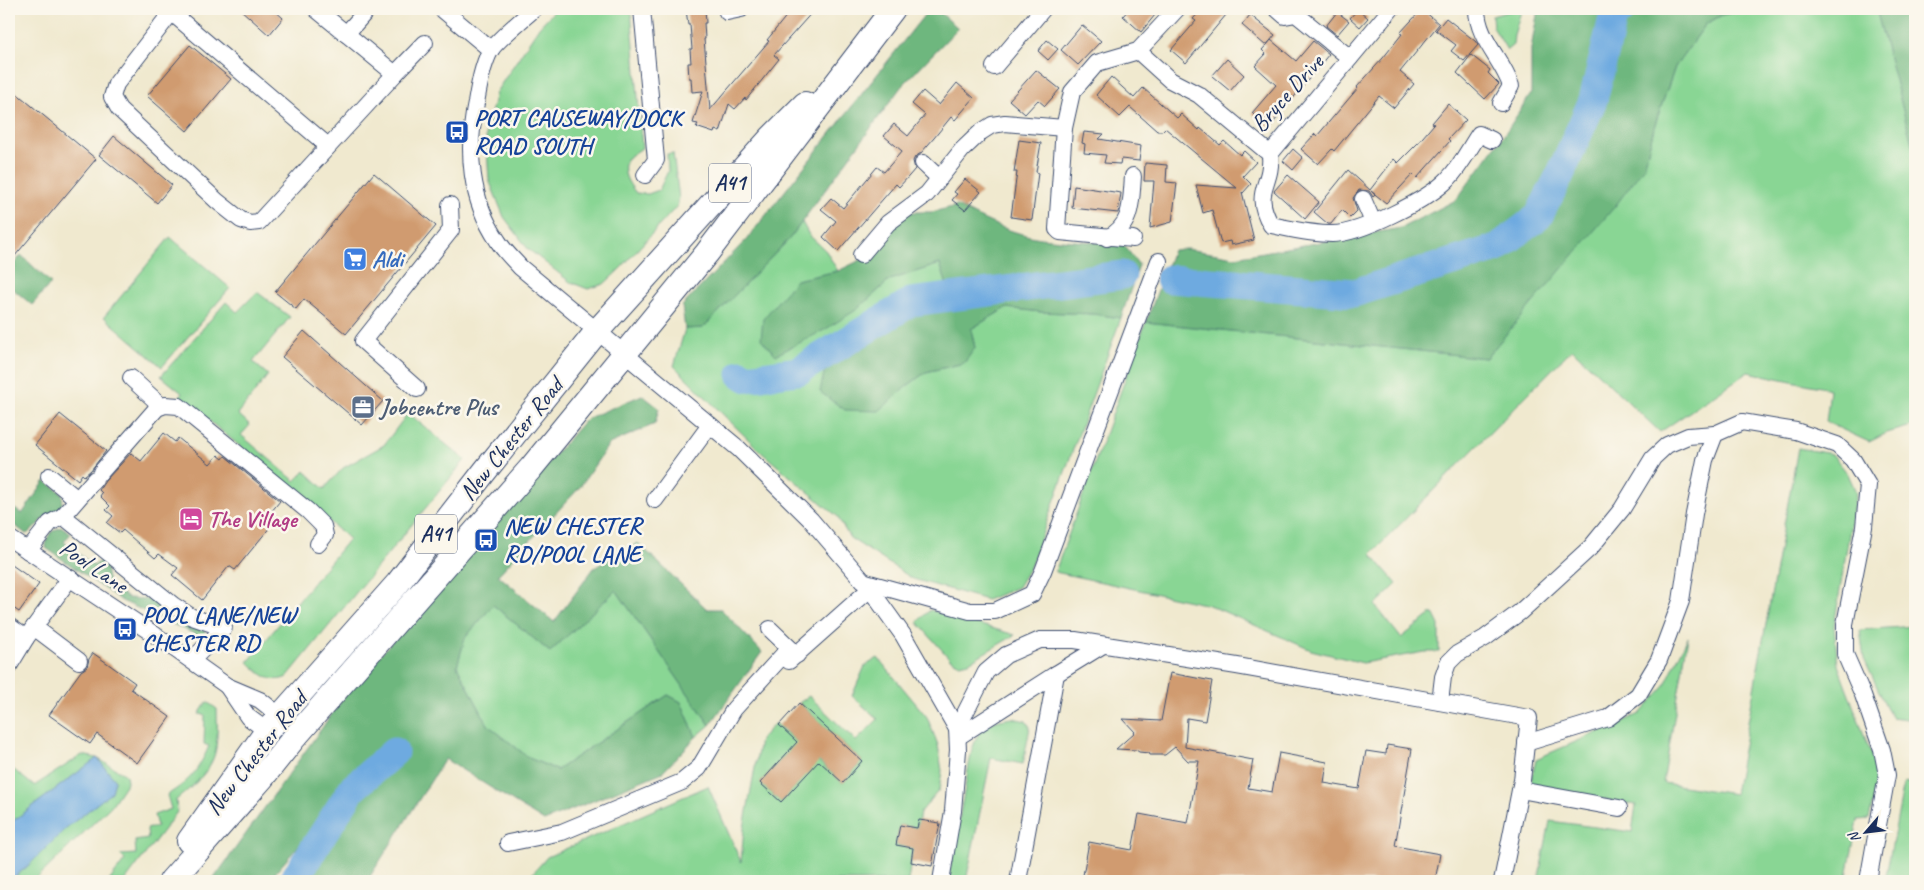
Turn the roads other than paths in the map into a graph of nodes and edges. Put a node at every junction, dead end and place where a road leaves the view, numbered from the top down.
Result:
1 (316, 9) edge
2 (368, 9) edge
3 (442, 9) edge
4 (534, 9) edge
5 (642, 9) edge
6 (726, 9) edge
7 (741, 9) edge
8 (893, 9) edge
9 (1043, 9) edge
10 (1177, 9) edge
11 (1277, 9) edge
12 (1391, 9) edge
13 (1477, 9) edge
14 (173, 10) edge
15 (346, 34) junction
16 (868, 41) junction
17 (424, 43) dead end
18 (491, 50) junction
19 (1138, 51) junction
20 (1350, 58) junction
21 (994, 67) dead end
22 (395, 74) junction
23 (1501, 103) dead end
24 (1064, 128) junction
25 (1492, 140) dead end
26 (328, 146) junction
27 (1270, 154) junction
28 (923, 163) dead end
29 (644, 175) dead end
30 (1133, 176) dead end
31 (939, 178) junction
32 (1364, 200) dead end
33 (450, 205) dead end
34 (1373, 222) junction
35 (1107, 238) junction
36 (1133, 239) dead end
37 (861, 256) dead end
38 (1160, 260) dead end
39 (598, 330) junction
40 (624, 352) junction
41 (131, 378) dead end
42 (417, 388) dead end
43 (157, 408) junction
44 (710, 425) junction
45 (1715, 434) junction
46 (49, 476) dead end
47 (77, 499) junction
48 (655, 500) dead end
49 (63, 516) junction
50 (9, 538) edge
51 (318, 544) dead end
52 (28, 551) junction
53 (70, 578) junction
54 (866, 585) junction
55 (9, 626) edge
56 (770, 629) dead end
57 (30, 633) junction
58 (1103, 645) junction
59 (797, 655) junction
60 (192, 660) junction
61 (79, 661) dead end
62 (9, 666) edge
63 (1056, 674) junction
64 (1440, 702) junction
65 (273, 724) junction
66 (957, 733) junction
67 (294, 738) junction
68 (1526, 743) junction
69 (1520, 790) junction
70 (1619, 808) dead end
71 (508, 843) dead end
72 (161, 881) edge
73 (171, 881) edge
74 (941, 881) edge
75 (1018, 881) edge
76 (1502, 881) edge
77 (1868, 881) edge

1 - 15 street
2 - 15 street
3 - 18 street
4 - 18 street
5 - 29 street
6 - 7 street
8 - 16 highway, New Chester Road / A41
9 - 21 street
10 - 19 street
11 - 20 street
12 - 20 street, Bryce Drive
13 - 23 street
14 - 26 street
14 - 26 street
15 - 22 street
16 - 39 highway, New Chester Road / A41
16 - 40 highway, New Chester Road / A41
17 - 22 street
18 - 39 street
19 - 24 street
19 - 27 street, Bryce Drive
20 - 27 street, Bryce Drive
22 - 26 street
24 - 31 street
24 - 35 street
25 - 34 street
27 - 34 street
28 - 31 street
30 - 35 street
31 - 37 street
32 - 34 street
33 - 42 street
35 - 36 street
38 - 54 street
39 - 40 street
39 - 65 highway, New Chester Road / A41
40 - 44 street
40 - 67 highway, New Chester Road / A41
41 - 43 street
43 - 47 street
43 - 51 street
44 - 48 street
44 - 54 street
45 - 64 street
45 - 68 street
45 - 77 street
46 - 47 street
47 - 49 street
49 - 52 street
49 - 60 street
50 - 52 street, Pool Lane
52 - 53 street, Pool Lane
53 - 57 street
53 - 60 street, Pool Lane
54 - 59 street
54 - 66 street
55 - 57 street
56 - 59 street
57 - 61 street
57 - 62 street
58 - 63 street
58 - 64 street
58 - 66 street
59 - 71 street
60 - 65 street, Pool Lane
63 - 66 street
63 - 75 street
64 - 68 street
65 - 67 highway
65 - 72 highway, New Chester Road / A41
66 - 74 street
67 - 73 highway, New Chester Road / A41
68 - 69 street
69 - 70 street
69 - 76 street

